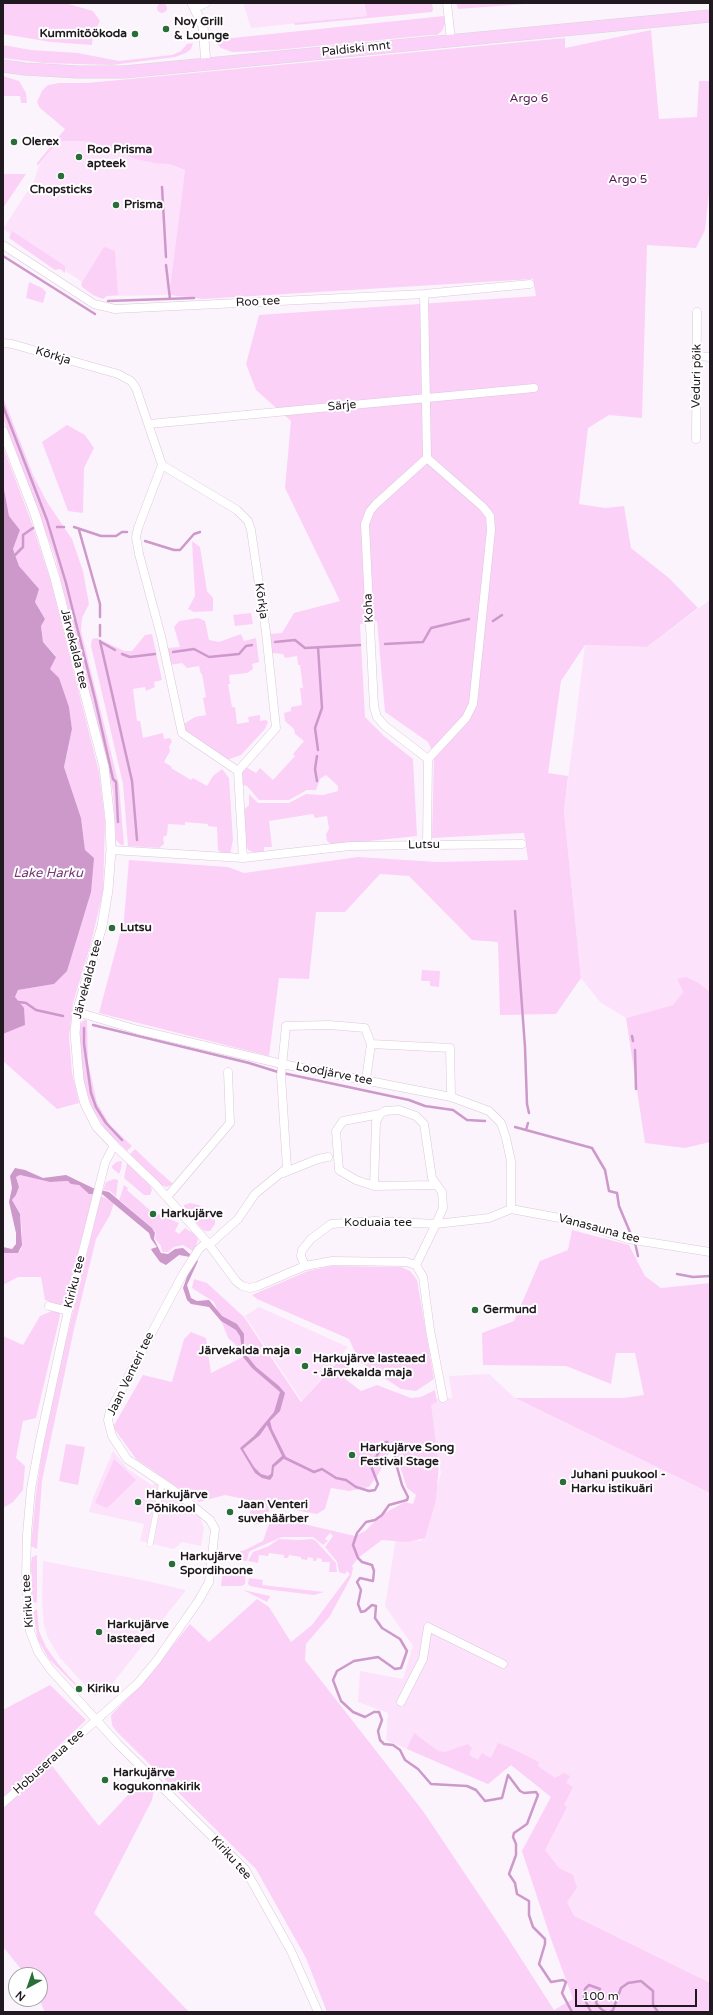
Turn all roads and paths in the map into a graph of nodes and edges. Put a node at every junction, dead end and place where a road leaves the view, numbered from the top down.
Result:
1 (206, 3) edge
2 (447, 3) edge
3 (194, 5) edge
4 (710, 16) edge
5 (451, 40) junction
6 (206, 64) junction
7 (3, 66) edge
8 (3, 245) edge
9 (530, 284) dead end
10 (424, 294) junction
11 (697, 312) dead end
12 (3, 343) edge
13 (698, 356) junction
14 (710, 357) edge
15 (534, 388) dead end
16 (427, 398) junction
17 (149, 424) junction
18 (3, 431) edge
19 (696, 439) dead end
20 (427, 458) junction
21 (162, 465) junction
22 (428, 759) junction
23 (238, 771) junction
24 (522, 844) dead end
25 (427, 845) junction
26 (111, 850) junction
27 (242, 858) junction
28 (77, 1012) junction
29 (371, 1044) junction
30 (282, 1069) junction
31 (228, 1072) dead end
32 (366, 1080) junction
33 (450, 1097) junction
34 (380, 1114) junction
35 (114, 1145) junction
36 (328, 1158) dead end
37 (282, 1173) junction
38 (374, 1186) junction
39 (436, 1186) junction
40 (166, 1197) junction
41 (511, 1209) junction
42 (436, 1224) junction
43 (208, 1244) junction
44 (710, 1252) edge
45 (416, 1265) junction
46 (305, 1266) junction
47 (49, 1306) dead end
48 (68, 1311) junction
49 (443, 1398) dead end
50 (162, 1483) junction
51 (150, 1544) dead end
52 (503, 1664) dead end
53 (401, 1702) dead end
54 (96, 1720) junction
55 (3, 1803) edge
56 (318, 2012) edge

1 - 3 street
2 - 5 street
3 - 6 street
4 - 5 main road, Paldiski mnt
5 - 6 main road, Paldiski mnt
6 - 7 main road, Paldiski mnt
8 - 10 street, Roo tee
9 - 10 street, Roo tee
10 - 16 street
11 - 13 street, Veduri põik
12 - 17 street, Kõrkja
13 - 14 street
13 - 19 street, Veduri põik
15 - 16 street, Särje
16 - 17 street, Särje
16 - 20 street
17 - 21 street, Kõrkja
18 - 26 street, Järvekalda tee
20 - 22 street
20 - 22 street, Koha
21 - 23 street
21 - 23 street, Kõrkja
22 - 25 street
23 - 27 street
24 - 25 street, Lutsu
25 - 27 street, Lutsu
26 - 27 street, Lutsu
26 - 28 street, Järvekalda tee
28 - 30 street, Loodjärve tee
28 - 35 street, Järvekalda tee
29 - 30 street
29 - 32 street
29 - 33 street
30 - 32 street, Loodjärve tee
30 - 37 street
31 - 40 street
32 - 33 street, Loodjärve tee
33 - 41 street, Loodjärve tee
34 - 38 street
34 - 38 street
34 - 39 street
35 - 40 street, Järvekalda tee
35 - 48 street, Kiriku tee
36 - 37 street, Jaan Venteri tee
37 - 43 street, Jaan Venteri tee
38 - 39 street
39 - 42 street
40 - 43 street, Järvekalda tee
41 - 42 street
41 - 44 street, Vanasauna tee
42 - 45 street
42 - 46 street, Koduaia tee
43 - 46 street, Järvekalda tee
43 - 50 street, Jaan Venteri tee
45 - 46 street, Järvekalda tee
45 - 49 street
47 - 48 street
48 - 54 street, Kiriku tee
50 - 51 street
50 - 54 street, Jaan Venteri tee
52 - 53 street
54 - 55 street, Hobuseraua tee
54 - 56 street, Kiriku tee

